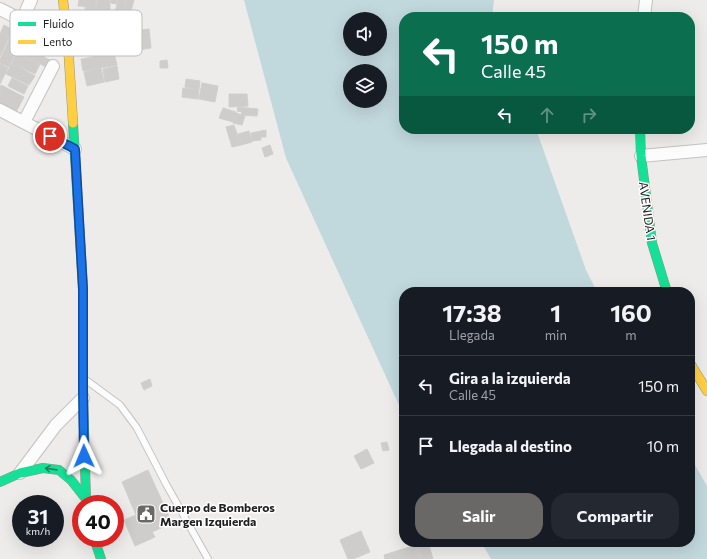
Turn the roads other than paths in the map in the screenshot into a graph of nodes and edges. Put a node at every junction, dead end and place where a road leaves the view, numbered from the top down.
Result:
1 (31, 0) edge
2 (63, 0) edge
3 (646, 0) edge
4 (0, 9) edge
5 (26, 10) edge
6 (64, 10) edge
7 (645, 12) edge
8 (10, 14) edge
9 (69, 56) edge
10 (53, 66) dead end
11 (0, 110) edge
12 (24, 122) junction
13 (640, 134) edge
14 (75, 149) junction
15 (707, 150) edge
16 (641, 156) junction
17 (665, 287) edge
18 (695, 371) edge
19 (83, 378) junction
20 (707, 391) edge
21 (83, 398) junction
22 (20, 473) junction
23 (0, 482) edge
24 (81, 495) edge
25 (86, 495) edge
26 (97, 547) edge
27 (101, 559) edge
28 (208, 559) edge

1 - 5 street
2 - 6 street
3 - 7 street
4 - 8 street
9 - 14 street
10 - 12 street
11 - 12 street
12 - 14 street
13 - 16 street, AVENIDA 1
14 - 19 street
15 - 16 street
16 - 17 street, AVENIDA 1
18 - 20 street
19 - 21 street
19 - 28 lane
21 - 22 street
21 - 25 street
22 - 23 street
24 -> 22 street
26 - 27 street

